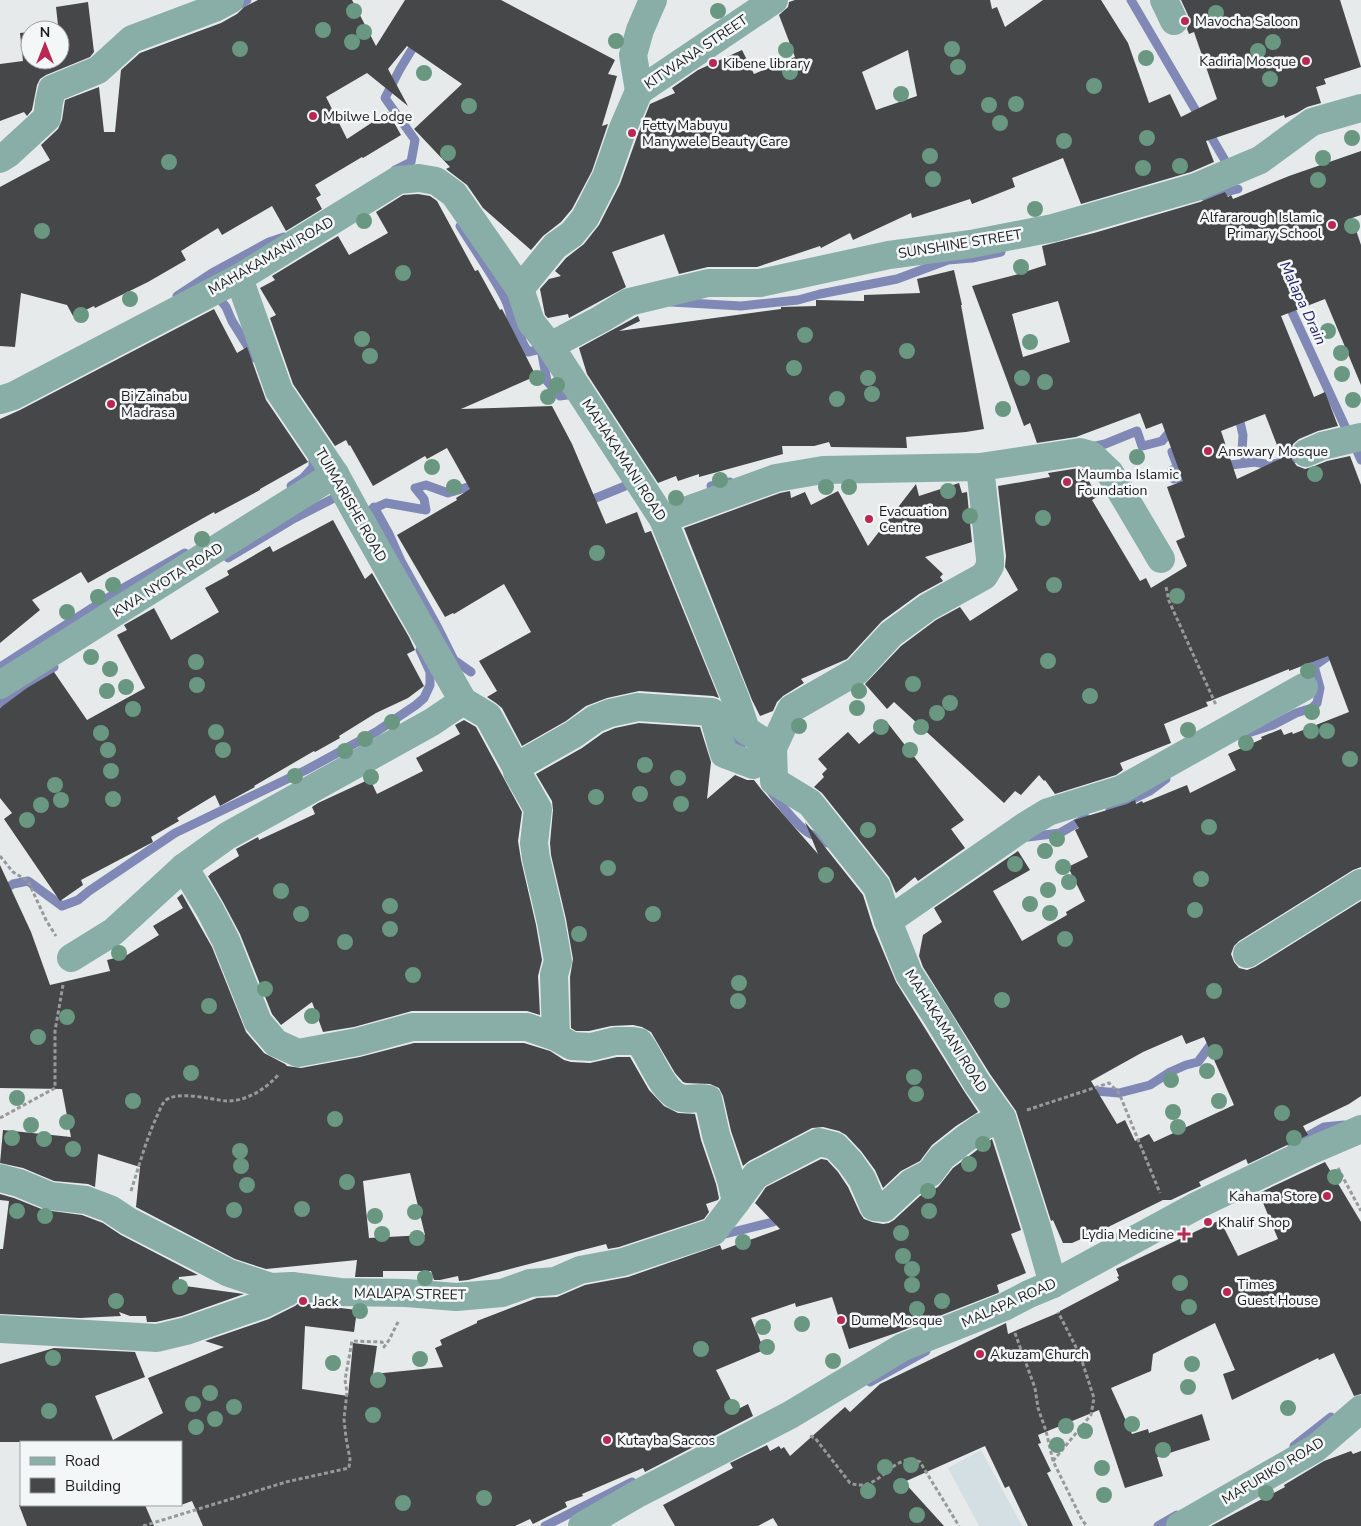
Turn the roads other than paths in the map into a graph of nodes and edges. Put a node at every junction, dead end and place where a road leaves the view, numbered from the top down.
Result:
1 (653, 0) edge
2 (774, 0) edge
3 (217, 3) edge
4 (638, 91) junction
5 (1361, 108) edge
6 (0, 159) edge
7 (239, 278) junction
8 (520, 289) junction
9 (550, 346) junction
10 (0, 400) edge
11 (1360, 439) edge
12 (1306, 453) dead end
13 (980, 467) junction
14 (336, 474) junction
15 (663, 519) junction
16 (1161, 559) road end
17 (0, 685) edge
18 (1304, 687) dead end
19 (463, 701) junction
20 (773, 748) junction
21 (516, 767) junction
22 (184, 867) junction
23 (1361, 883) edge
24 (888, 921) junction
25 (1247, 954) dead end
26 (71, 958) road end
27 (556, 1037) junction
28 (1002, 1118) junction
29 (1361, 1129) edge
30 (0, 1178) edge
31 (736, 1202) junction
32 (292, 1286) junction
33 (1041, 1289) junction
34 (0, 1329) edge
35 (1361, 1409) edge
36 (582, 1526) edge
37 (1180, 1526) edge

1 - 4 street
2 - 4 street, KITWANA STREET
3 - 6 street
4 - 8 street, KITWANA STREET
5 - 9 street, SUNSHINE STREET
7 - 8 street, MAHAKAMANI ROAD
7 - 10 street, MAHAKAMANI ROAD
7 - 14 street, TUIMARISHE ROAD
8 - 9 street, MAHAKAMANI ROAD
9 - 15 street, MAHAKAMANI ROAD
11 - 12 street
13 - 15 street
13 - 16 street
13 - 20 street
14 - 17 street, KWA NYOTA ROAD
14 - 19 street, TUIMARISHE ROAD
15 - 20 street, MAHAKAMANI ROAD
18 - 24 street
19 - 21 street, TUIMARISHE ROAD
19 - 22 street
20 - 21 street
20 - 24 street, MAHAKAMANI ROAD
21 - 27 street, TUIMARISHE ROAD
22 - 26 street
22 - 27 street
23 - 25 street
24 - 28 street, MAHAKAMANI ROAD
27 - 31 street
28 - 31 street
28 - 33 street, MAHAKAMANI ROAD
29 - 33 street, MALAPA ROAD
30 - 32 street, MALAPA STREET
31 - 32 street, MALAPA STREET
32 - 34 street
33 - 36 street, MALAPA ROAD
35 - 37 street, MAFURIKO ROAD

